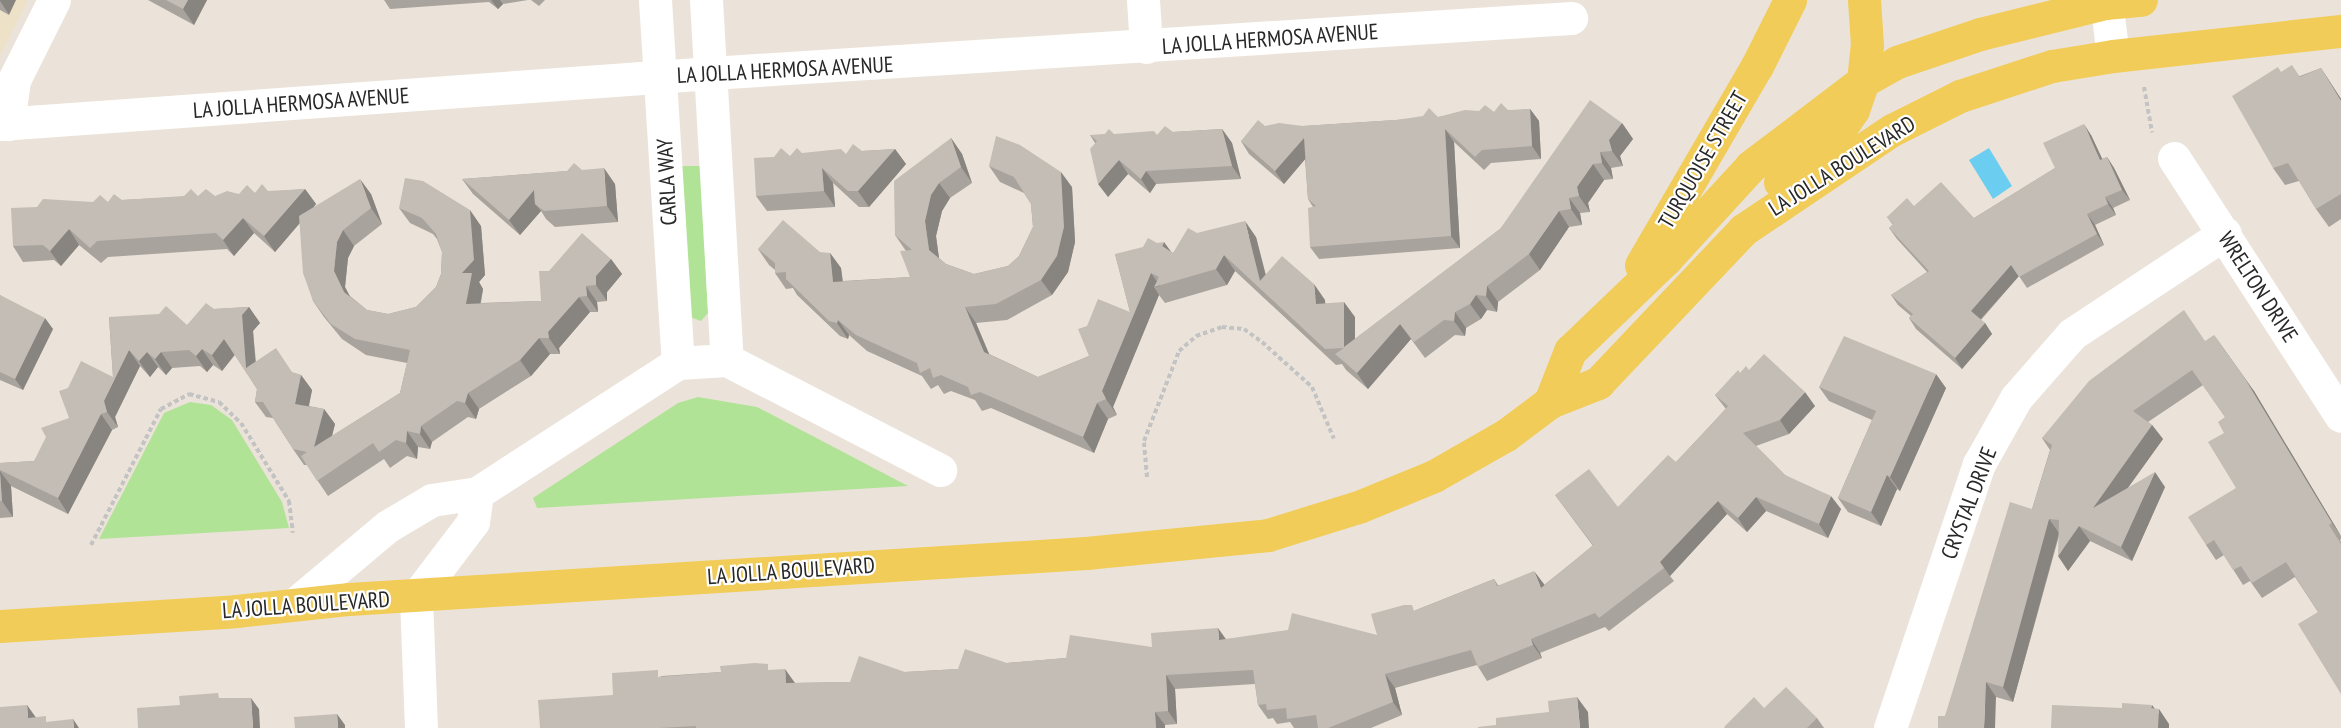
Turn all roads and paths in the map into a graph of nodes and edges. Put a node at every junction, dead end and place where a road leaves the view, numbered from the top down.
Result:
1 (54, 0) edge
2 (655, 0) edge
3 (706, 0) edge
4 (1143, 0) edge
5 (1790, 0) edge
6 (1864, 0) edge
7 (2141, 0) edge
8 (2105, 2) edge
9 (1571, 18) dead end
10 (2341, 31) edge
11 (1146, 47) junction
12 (2125, 54) junction
13 (711, 73) junction
14 (661, 77) junction
15 (1863, 81) junction
16 (4, 124) edge
17 (2174, 158) joint
18 (1743, 230) junction
19 (2224, 233) junction
20 (1606, 316) junction
21 (727, 360) junction
22 (678, 363) junction
23 (1550, 402) junction
24 (2341, 416) edge
25 (1334, 439) dead end
26 (940, 470) dead end
27 (1147, 477) dead end
28 (477, 493) junction
29 (293, 533) dead end
30 (91, 544) dead end
31 (416, 597) junction
32 (295, 604) junction
33 (0, 626) edge
34 (421, 728) edge
35 (1890, 728) edge

1 - 16 street
2 - 14 street, CARLA WAY
3 - 13 street
4 - 11 street
5 - 20 main road, TURQUOISE STREET
6 - 15 main road
7 - 8 main road, LA JOLLA BOULEVARD
8 - 12 street
8 - 15 main road, LA JOLLA BOULEVARD
9 - 11 street, LA JOLLA HERMOSA AVENUE
10 - 12 main road, LA JOLLA BOULEVARD
11 - 13 street, LA JOLLA HERMOSA AVENUE
12 - 17 path
12 - 18 main road, LA JOLLA BOULEVARD
13 - 14 street, LA JOLLA HERMOSA AVENUE
13 - 21 street
14 - 16 street, LA JOLLA HERMOSA AVENUE
14 - 22 street, CARLA WAY
15 - 18 main road
15 - 20 main road, LA JOLLA BOULEVARD
17 - 19 street, WRELTON DRIVE
18 - 23 main road, LA JOLLA BOULEVARD
19 - 24 street, WRELTON DRIVE
19 - 35 street, CRYSTAL DRIVE
20 - 23 main road, LA JOLLA BOULEVARD
21 - 22 street
21 - 26 street
22 - 28 street
23 - 31 main road, LA JOLLA BOULEVARD
25 - 27 path
28 - 31 street
28 - 32 street
29 - 30 path
31 - 32 main road, LA JOLLA BOULEVARD
31 - 34 street
32 - 33 main road, LA JOLLA BOULEVARD

